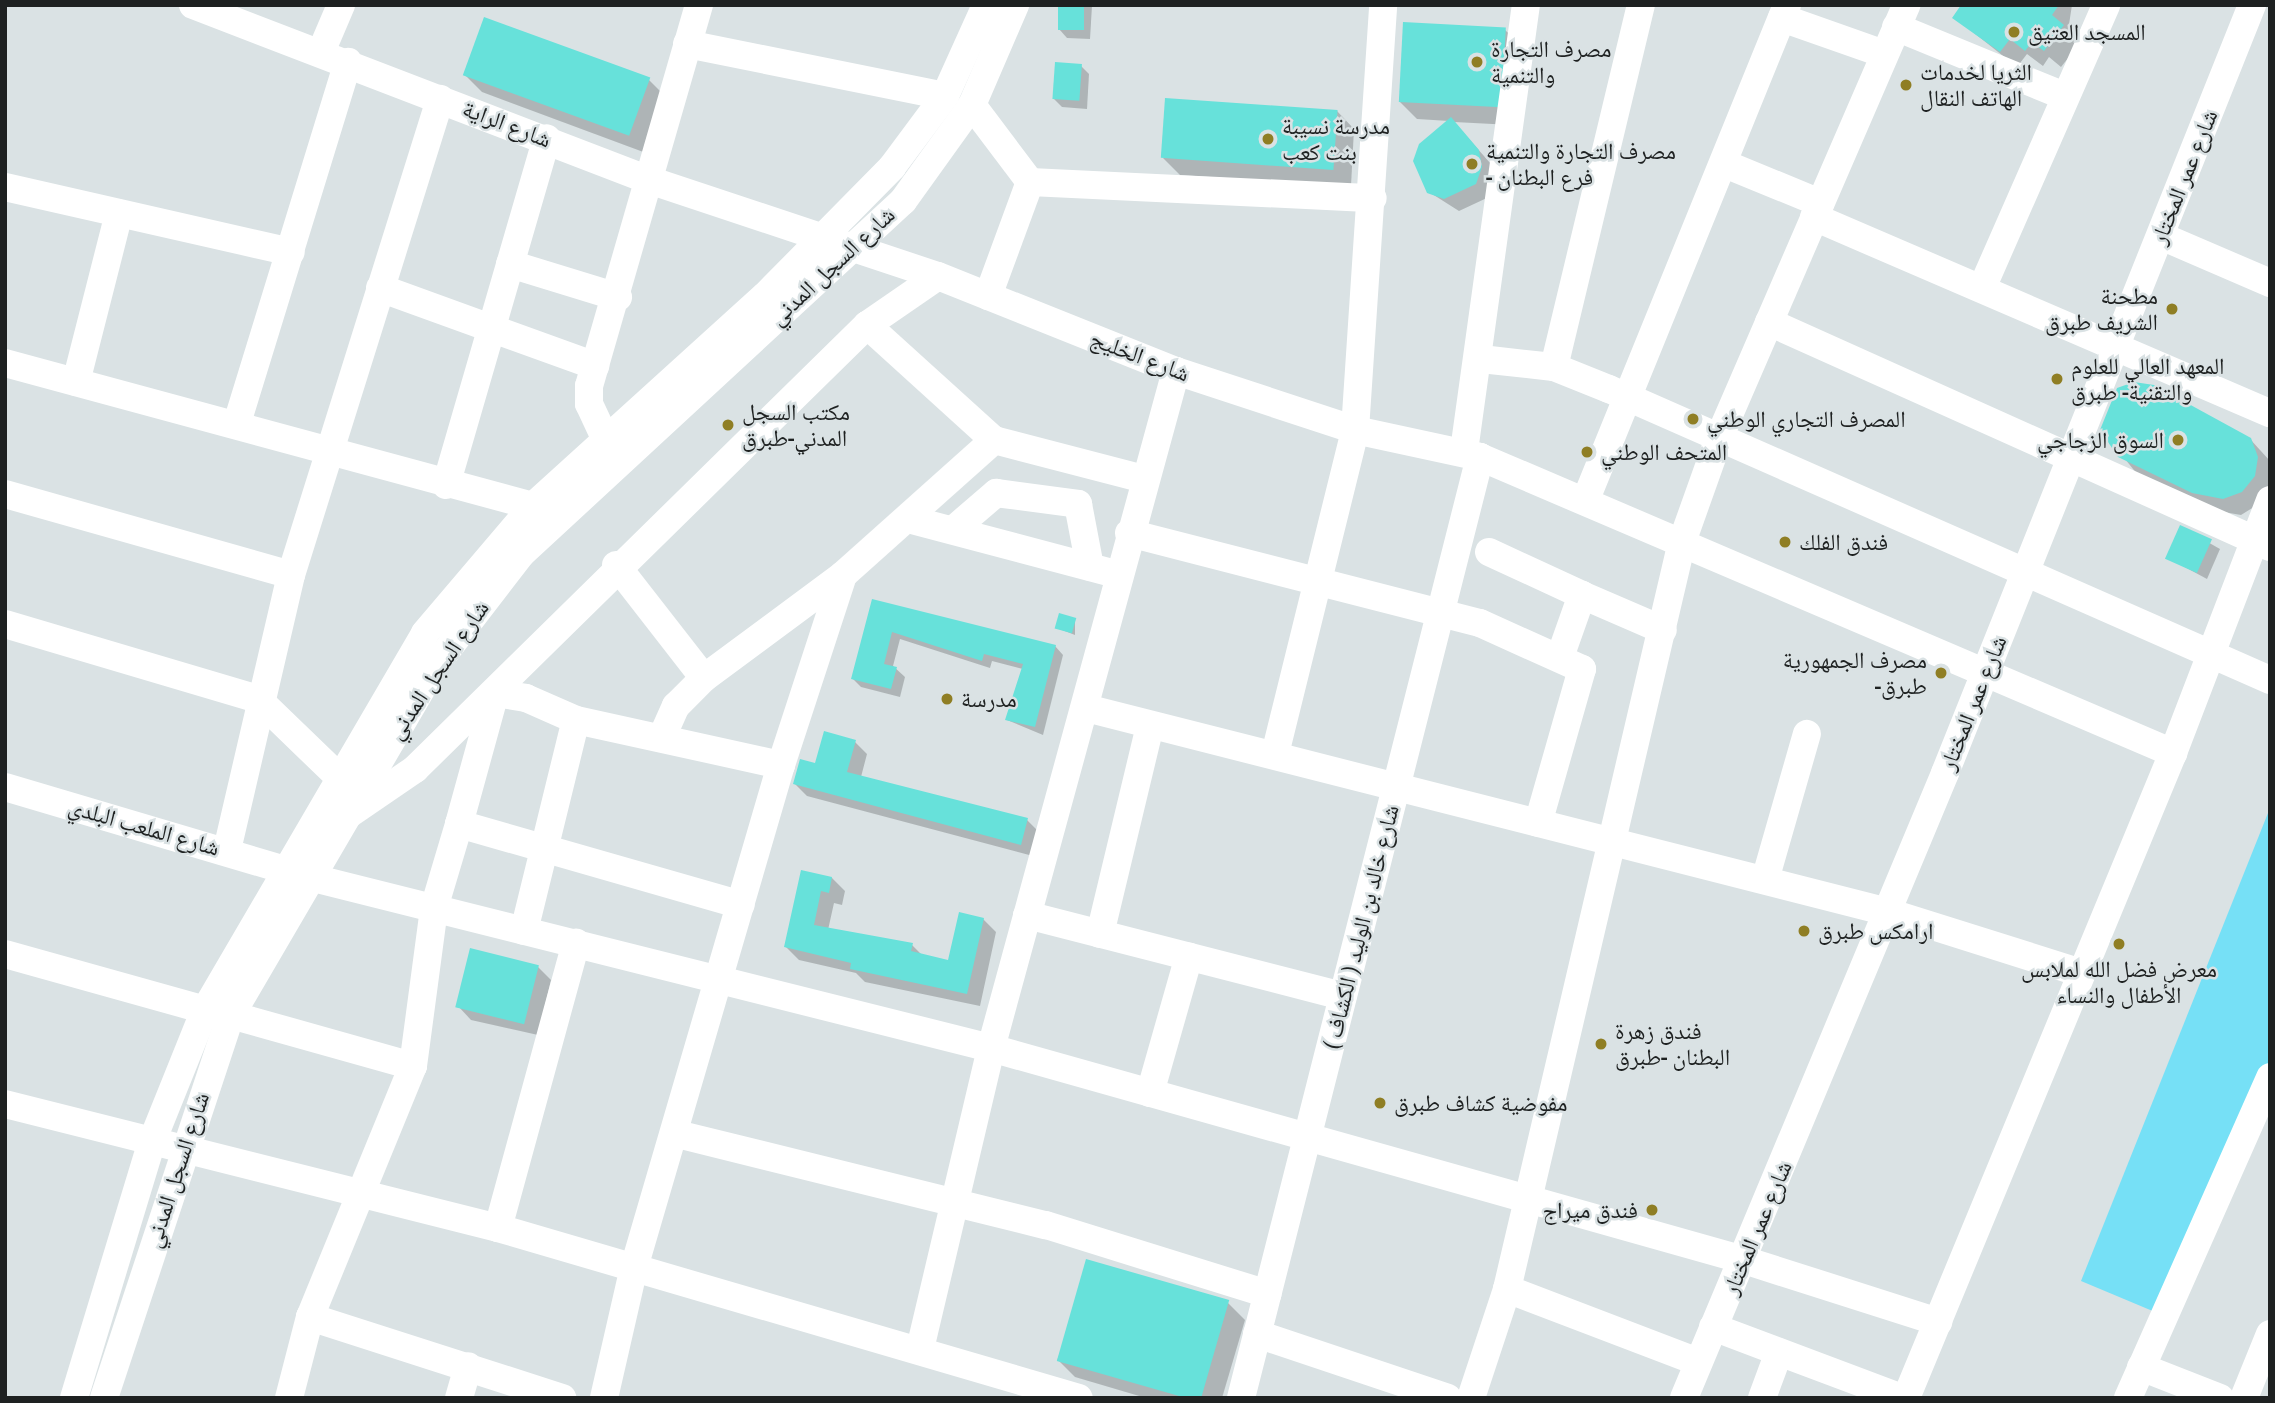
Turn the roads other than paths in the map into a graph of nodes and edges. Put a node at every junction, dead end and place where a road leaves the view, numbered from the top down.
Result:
1 (341, 5) edge
2 (699, 5) edge
3 (986, 5) edge
4 (1015, 5) edge
5 (1384, 5) edge
6 (1526, 5) edge
7 (1641, 5) edge
8 (2106, 5) edge
9 (2252, 5) edge
10 (205, 7) edge
11 (1784, 12) edge
12 (1901, 16) edge
13 (687, 44) junction
14 (321, 52) junction
15 (1884, 54) junction
16 (348, 62) junction
17 (945, 96) junction
18 (2064, 96) junction
19 (440, 99) junction
20 (972, 105) junction
21 (547, 138) junction
22 (1725, 164) junction
23 (652, 181) junction
24 (1030, 182) junction
25 (5, 187) edge
26 (1373, 198) junction
27 (1817, 210) junction
28 (119, 213) junction
29 (2161, 236) junction
30 (824, 238) junction
31 (853, 248) junction
32 (290, 252) junction
33 (510, 264) junction
34 (938, 276) junction
35 (2270, 283) edge
36 (1982, 288) junction
37 (380, 289) junction
38 (988, 296) junction
39 (618, 297) junction
40 (1769, 322) junction
41 (867, 325) junction
42 (491, 328) junction
43 (2116, 345) junction
44 (1481, 359) junction
45 (5, 363) edge
46 (595, 366) junction
47 (1554, 367) junction
48 (1176, 371) junction
49 (76, 382) junction
50 (1628, 398) junction
51 (2270, 413) edge
52 (237, 423) junction
53 (1355, 430) junction
54 (605, 438) junction
55 (1719, 438) junction
56 (993, 440) junction
57 (328, 448) junction
58 (1472, 454) junction
59 (2071, 458) junction
60 (1144, 479) junction
61 (446, 485) junction
62 (5, 494) edge
63 (1586, 499) junction
64 (2270, 500) edge
65 (533, 506) junction
66 (908, 519) junction
67 (953, 530) junction
68 (1129, 533) junction
69 (1682, 542) junction
70 (2261, 543) edge
71 (1489, 552) dead end
72 (617, 565) junction
73 (2025, 570) junction
74 (1103, 571) junction
75 (291, 575) junction
76 (843, 575) junction
77 (1318, 584) junction
78 (1582, 595) junction
79 (1441, 612) junction
80 (5, 624) edge
81 (1663, 630) junction
82 (2214, 651) junction
83 (1560, 657) junction
84 (1984, 676) junction
85 (704, 678) junction
86 (2270, 680) edge
87 (495, 693) junction
88 (258, 699) junction
89 (1086, 708) junction
90 (576, 720) junction
91 (1150, 726) junction
92 (1807, 734) dead end
93 (662, 737) junction
94 (2173, 753) junction
95 (1275, 754) junction
96 (781, 765) junction
97 (342, 780) junction
98 (1397, 786) junction
99 (5, 787) edge
100 (343, 818) junction
101 (1538, 823) junction
102 (458, 824) junction
103 (1615, 843) junction
104 (544, 848) junction
105 (227, 850) junction
106 (282, 868) junction
107 (313, 878) junction
108 (1765, 880) junction
109 (741, 905) junction
110 (434, 908) junction
111 (1888, 912) junction
112 (1027, 915) junction
113 (524, 931) junction
114 (1100, 934) junction
115 (576, 942) junction
116 (5, 954) edge
117 (1189, 956) junction
118 (2082, 973) junction
119 (720, 983) junction
120 (1343, 996) junction
121 (218, 1013) junction
122 (991, 1048) junction
123 (413, 1066) junction
124 (2270, 1077) edge
125 (1150, 1093) junction
126 (5, 1104) edge
127 (677, 1134) junction
128 (1307, 1137) junction
129 (151, 1144) junction
130 (180, 1153) junction
131 (362, 1192) junction
132 (957, 1202) junction
133 (1524, 1202) junction
134 (498, 1228) junction
135 (1744, 1261) junction
136 (633, 1271) junction
137 (1507, 1289) junction
138 (1267, 1294) junction
139 (310, 1317) junction
140 (1938, 1322) junction
141 (1713, 1327) junction
142 (1257, 1334) junction
143 (2270, 1334) edge
144 (920, 1349) junction
145 (1779, 1352) junction
146 (1698, 1362) junction
147 (468, 1366) junction
148 (2141, 1367) junction
149 (1014, 1387) edge
150 (1851, 1390) edge
151 (74, 1398) edge
152 (104, 1398) edge
153 (289, 1398) edge
154 (459, 1398) edge
155 (562, 1398) edge
156 (604, 1398) edge
157 (1079, 1398) edge
158 (1241, 1398) edge
159 (1448, 1398) edge
160 (1471, 1398) edge
161 (1684, 1398) edge
162 (1762, 1398) edge
163 (1904, 1398) edge
164 (2128, 1398) edge
165 (2220, 1398) edge
166 (2244, 1398) edge

1 - 14 street
2 - 13 street
3 - 17 street, شارع السجل المدني
4 - 20 street, شارع السجل المدني
5 - 26 street
6 - 44 street, شارع خالد بن الوليد ( الكشاف )
7 - 47 street
8 - 18 street
9 - 29 street, شارع عمر المختار
10 - 14 street, شارع الراية
11 - 15 street
11 - 22 street
12 - 15 street
12 - 18 street
13 - 17 street
13 - 23 street
14 - 16 street, شارع الراية
15 - 27 street
16 - 19 street, شارع الراية
16 - 32 street
17 - 30 street, شارع السجل المدني
18 - 36 street
19 - 21 street, شارع الراية
19 - 37 street
20 - 24 street
20 - 31 street, شارع السجل المدني
21 - 23 street, شارع الراية
21 - 33 street
22 - 27 street
22 - 50 street
23 - 30 street, شارع الراية
23 - 39 street
24 - 26 street
24 - 38 street
25 - 28 street
26 - 53 street
27 - 36 street
27 - 40 street
28 - 32 street
28 - 49 street
29 - 35 street
29 - 43 street, شارع عمر المختار
30 - 31 street, شارع الخليج
30 - 54 street, شارع السجل المدني
31 - 34 street, شارع الخليج
31 - 100 street, شارع السجل المدني
32 - 52 street
33 - 39 street
33 - 42 street
34 - 38 street, شارع الخليج
34 - 41 street
36 - 43 street
37 - 42 street
37 - 57 street
38 - 48 street, شارع الخليج
39 - 46 street
40 - 55 street
40 - 59 street
41 - 56 street
41 - 72 street
42 - 46 street
42 - 61 street
43 - 51 street
43 - 59 street, شارع عمر المختار
44 - 47 street
44 - 58 street, شارع خالد بن الوليد ( الكشاف )
45 - 49 street
46 - 54 street
47 - 50 street
48 - 53 street, شارع الخليج
48 - 60 street
49 - 52 street
50 - 55 street
50 - 63 street
52 - 57 street
53 - 58 street, شارع الخليج
53 - 77 street
54 - 65 street, شارع السجل المدني
55 - 69 street
55 - 73 street
56 - 60 street
56 - 66 street
57 - 61 street
57 - 75 street
58 - 63 street, شارع الخليج
58 - 79 street, شارع خالد بن الوليد ( الكشاف )
59 - 70 street
59 - 73 street, شارع عمر المختار
60 - 68 street
61 - 65 street
62 - 75 street
63 - 69 street, شارع الخليج
64 - 70 street
65 - 97 street, شارع السجل المدني
66 - 67 street
66 - 76 street
67 - 74 street
67 - 74 street
68 - 74 street
68 - 77 street
69 - 81 street
69 - 84 street, شارع الخليج
70 - 82 street
71 - 78 street
72 - 85 street
72 - 87 street
73 - 82 street
73 - 84 street, شارع عمر المختار
74 - 89 street
75 - 88 street
76 - 85 street
76 - 96 street
77 - 79 street
77 - 95 street
78 - 81 street
78 - 83 street
79 - 83 street
79 - 98 street, شارع خالد بن الوليد ( الكشاف )
80 - 88 street
81 - 103 street
82 - 86 street
82 - 94 street
83 - 101 street
84 - 94 street, شارع الخليج
84 - 111 street, شارع عمر المختار
85 - 93 street
87 - 90 street
87 - 100 street
87 - 102 street
88 - 97 street
88 - 105 street
89 - 91 street
89 - 112 street
90 - 93 street
90 - 104 street
91 - 95 street
91 - 114 street
92 - 108 street
93 - 96 street
94 - 118 street
95 - 98 street
96 - 109 street
97 - 106 street, شارع السجل المدني
98 - 101 street
98 - 120 street, شارع خالد بن الوليد ( الكشاف )
99 - 105 street, شارع الملعب البلدي
100 - 107 street, شارع السجل المدني
101 - 103 street
102 - 104 street
102 - 110 street
103 - 108 street
103 - 133 street
104 - 109 street
104 - 113 street
105 - 106 street, شارع الملعب البلدي
106 - 107 street, شارع الملعب البلدي
106 - 121 street, شارع السجل المدني
107 - 110 street, شارع الملعب البلدي
107 - 121 street, شارع السجل المدني
108 - 111 street
109 - 119 street
110 - 113 street, شارع الملعب البلدي
110 - 123 street
111 - 118 street
111 - 135 street, شارع عمر المختار
112 - 114 street
112 - 122 street
113 - 115 street, شارع الملعب البلدي
114 - 117 street
115 - 119 street, شارع الملعب البلدي
115 - 134 street
116 - 121 street
117 - 120 street
117 - 125 street
118 - 140 street
119 - 122 street, شارع الملعب البلدي
119 - 127 street
120 - 128 street, شارع خالد بن الوليد ( الكشاف )
121 - 123 street
121 - 129 street, شارع السجل المدني
121 - 130 street, شارع السجل المدني
122 - 125 street, شارع الملعب البلدي
122 - 132 street
123 - 131 street
124 - 148 street
125 - 128 street, شارع الملعب البلدي
126 - 129 street
127 - 132 street
127 - 136 street
128 - 133 street, شارع الملعب البلدي
128 - 138 street, شارع خالد بن الوليد ( الكشاف )
129 - 130 street
129 - 151 street, شارع السجل المدني
130 - 131 street
130 - 152 street, شارع السجل المدني
131 - 134 street
131 - 139 street
132 - 138 street
132 - 144 street
133 - 135 street, شارع الملعب البلدي
133 - 137 street
134 - 136 street
135 - 140 street, شارع الملعب البلدي
135 - 141 street, شارع عمر المختار
136 - 144 street
136 - 156 street
137 - 146 street
137 - 160 street
138 - 142 street, شارع خالد بن الوليد ( الكشاف )
139 - 147 street
139 - 153 street
140 - 163 street
141 - 145 street
141 - 146 street, شارع عمر المختار
142 - 158 street, شارع خالد بن الوليد ( الكشاف )
142 - 159 street
143 - 166 street
144 - 149 street
145 - 150 street
145 - 162 street
146 - 161 street, شارع عمر المختار
147 - 154 street
147 - 155 street
148 - 164 street
148 - 165 street
149 - 157 street
150 - 163 street

